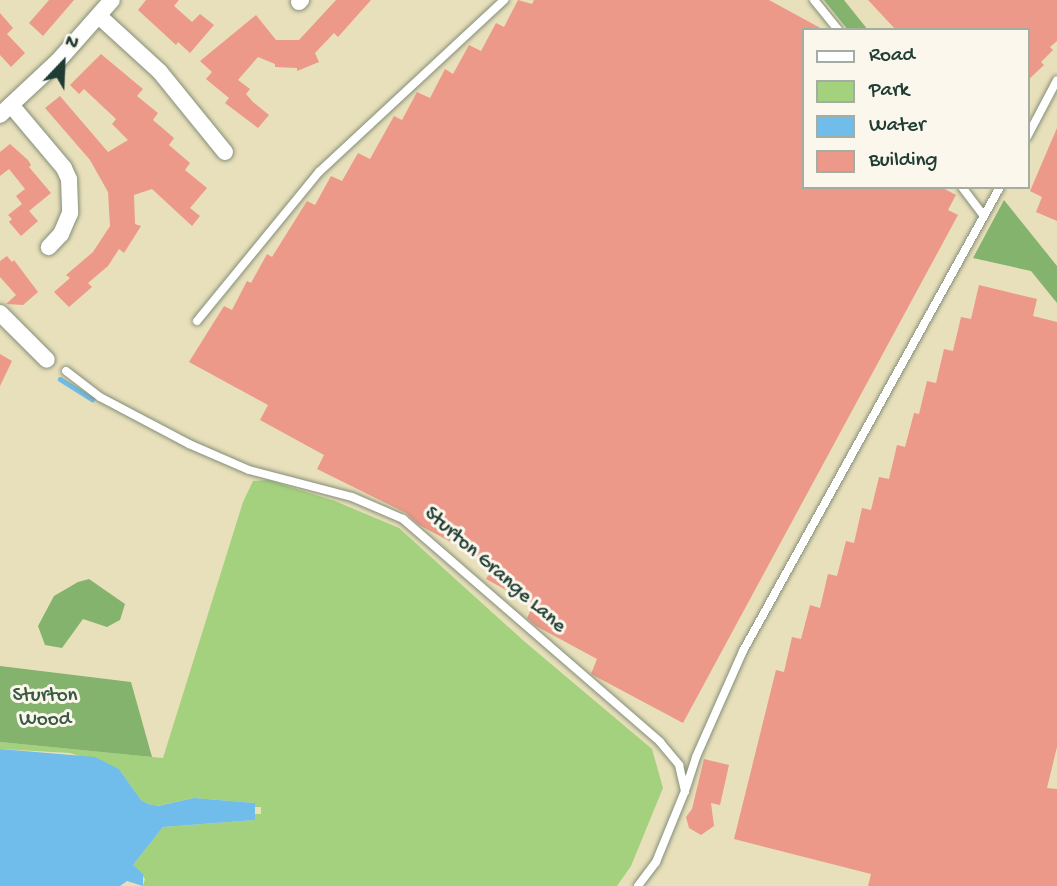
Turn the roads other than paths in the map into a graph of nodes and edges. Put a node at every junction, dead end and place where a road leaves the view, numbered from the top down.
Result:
1 (112, 0) edge
2 (504, 0) edge
3 (814, 0) edge
4 (100, 17) junction
5 (836, 28) edge
6 (1057, 80) edge
7 (6, 110) edge
8 (1029, 133) edge
9 (225, 152) dead end
10 (964, 189) edge
11 (999, 189) edge
12 (984, 216) junction
13 (49, 247) dead end
14 (0, 313) edge
15 (197, 321) dead end
16 (47, 360) dead end
17 (66, 371) dead end
18 (685, 791) junction
19 (638, 886) edge

1 - 4 street
2 - 15 lane
3 - 5 lane
4 - 7 street
4 - 9 street
6 - 8 lane
7 - 13 street
10 - 12 lane
11 - 12 lane
12 - 18 lane
14 - 16 street
17 - 18 lane, Sturton Grange Lane
18 - 19 lane

